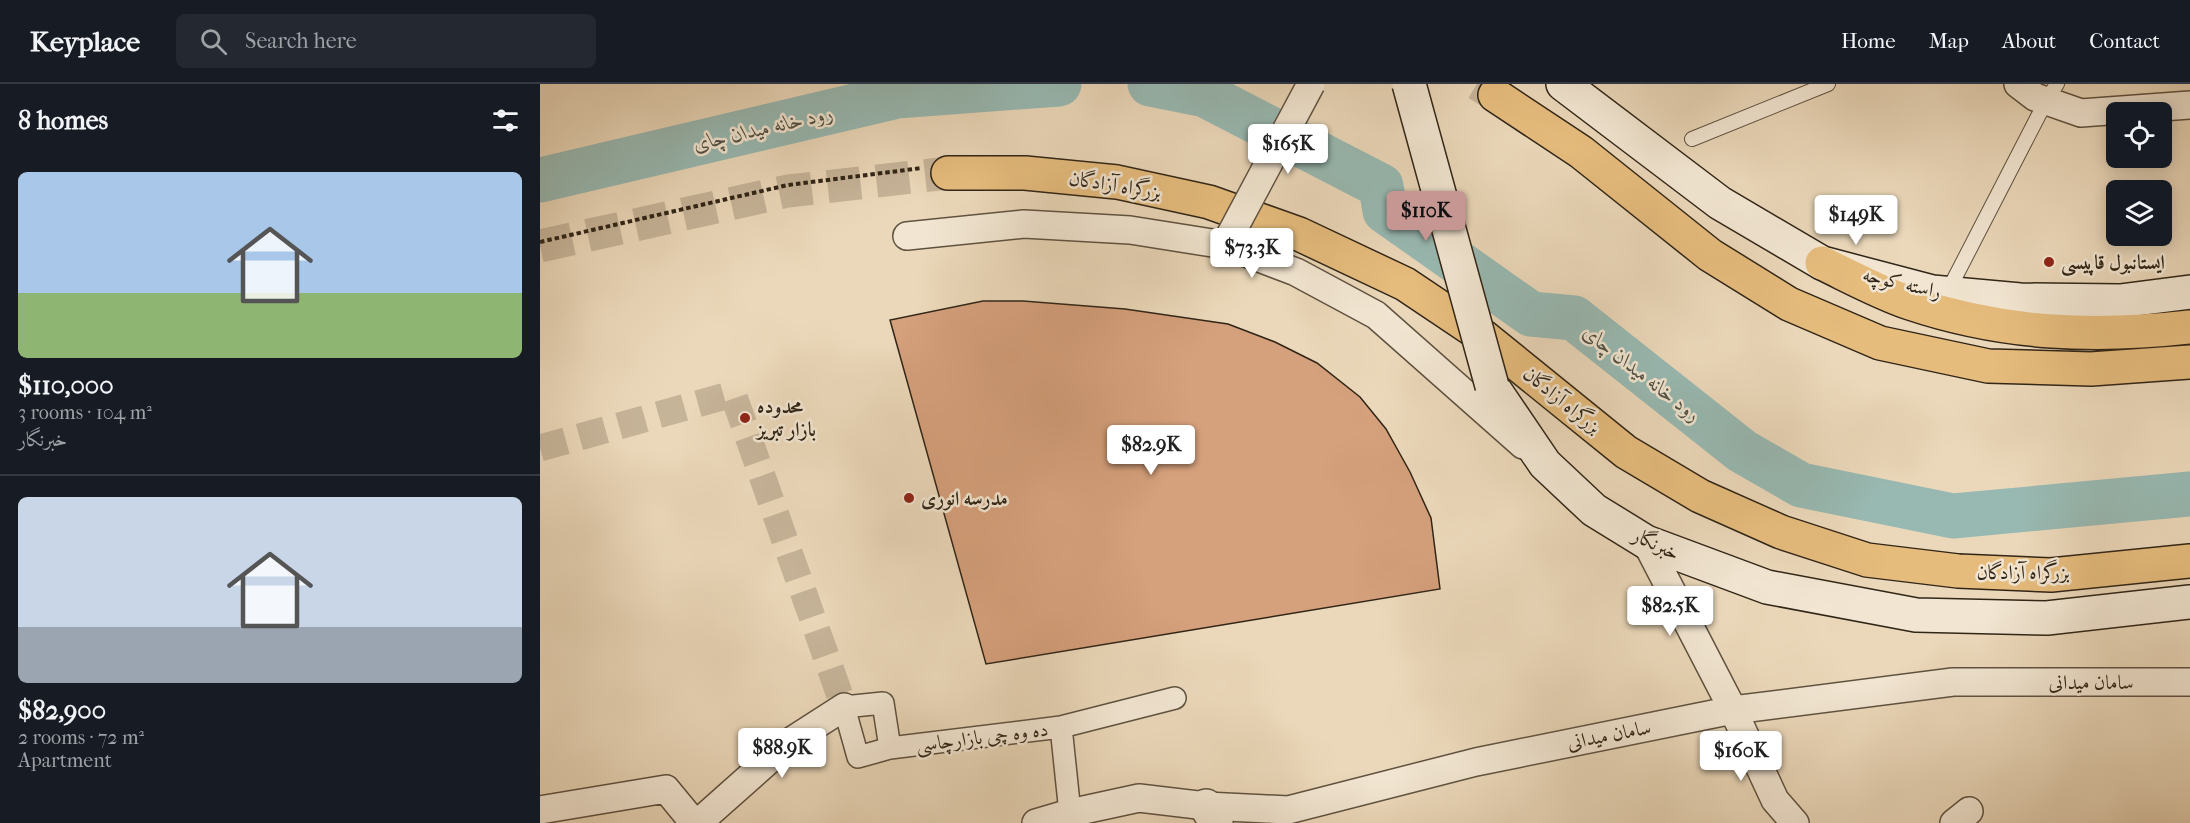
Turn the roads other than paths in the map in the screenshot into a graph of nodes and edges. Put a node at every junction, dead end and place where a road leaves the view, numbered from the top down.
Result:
1 (1311, 84) edge
2 (1409, 84) edge
3 (1563, 84) edge
4 (1828, 84) edge
5 (2018, 84) edge
6 (2052, 92) edge
7 (1495, 95) tunnel mouth
8 (2190, 105) edge
9 (1692, 139) dead end
10 (939, 170) tunnel mouth
11 (907, 236) dead end
12 (1225, 245) junction
13 (1822, 263) junction
14 (2190, 292) edge
15 (1947, 293) junction
16 (2190, 327) edge
17 (2190, 362) edge
18 (1545, 464) junction
19 (1646, 543) junction
20 (2190, 561) edge
21 (2190, 602) edge
22 (2190, 682) edge
23 (1175, 698) dead end
24 (844, 707) junction
25 (1733, 710) junction
26 (1061, 728) junction
27 (890, 748) junction
28 (540, 810) edge
29 (1070, 813) junction
30 (1211, 814) edge
31 (696, 823) edge
32 (1036, 823) edge
33 (1795, 823) edge

1 - 12 street, bridge
2 - 18 main road, خبرنگار, bridge
3 - 13 main road, راسته کوچه
4 - 9 lane
5 - 6 street
6 - 8 street
6 - 15 lane
7 - 17 highway
10 - 20 highway, بزرگراه آزادگان
11 - 12 street
12 - 18 street
13 - 15 main road, راسته کوچه
13 - 16 highway
14 - 15 main road, راسته کوچه
18 - 19 main road, خبرنگار
19 - 21 main road, خبرنگار
19 - 25 street
22 - 25 street, سامان میدانی
23 - 26 street
24 - 27 street, ده وه چی بازارچاسی
24 - 27 street, ده وه چی بازارچاسی
24 - 31 street
25 - 30 street, سامان میدانی
25 - 33 street
26 - 27 street, ده وه چی بازارچاسی
26 - 29 street, ده وه چی بازارچاسی
28 - 31 street
29 - 30 street, سامان میدانی
29 - 32 street, سامان میدانی

